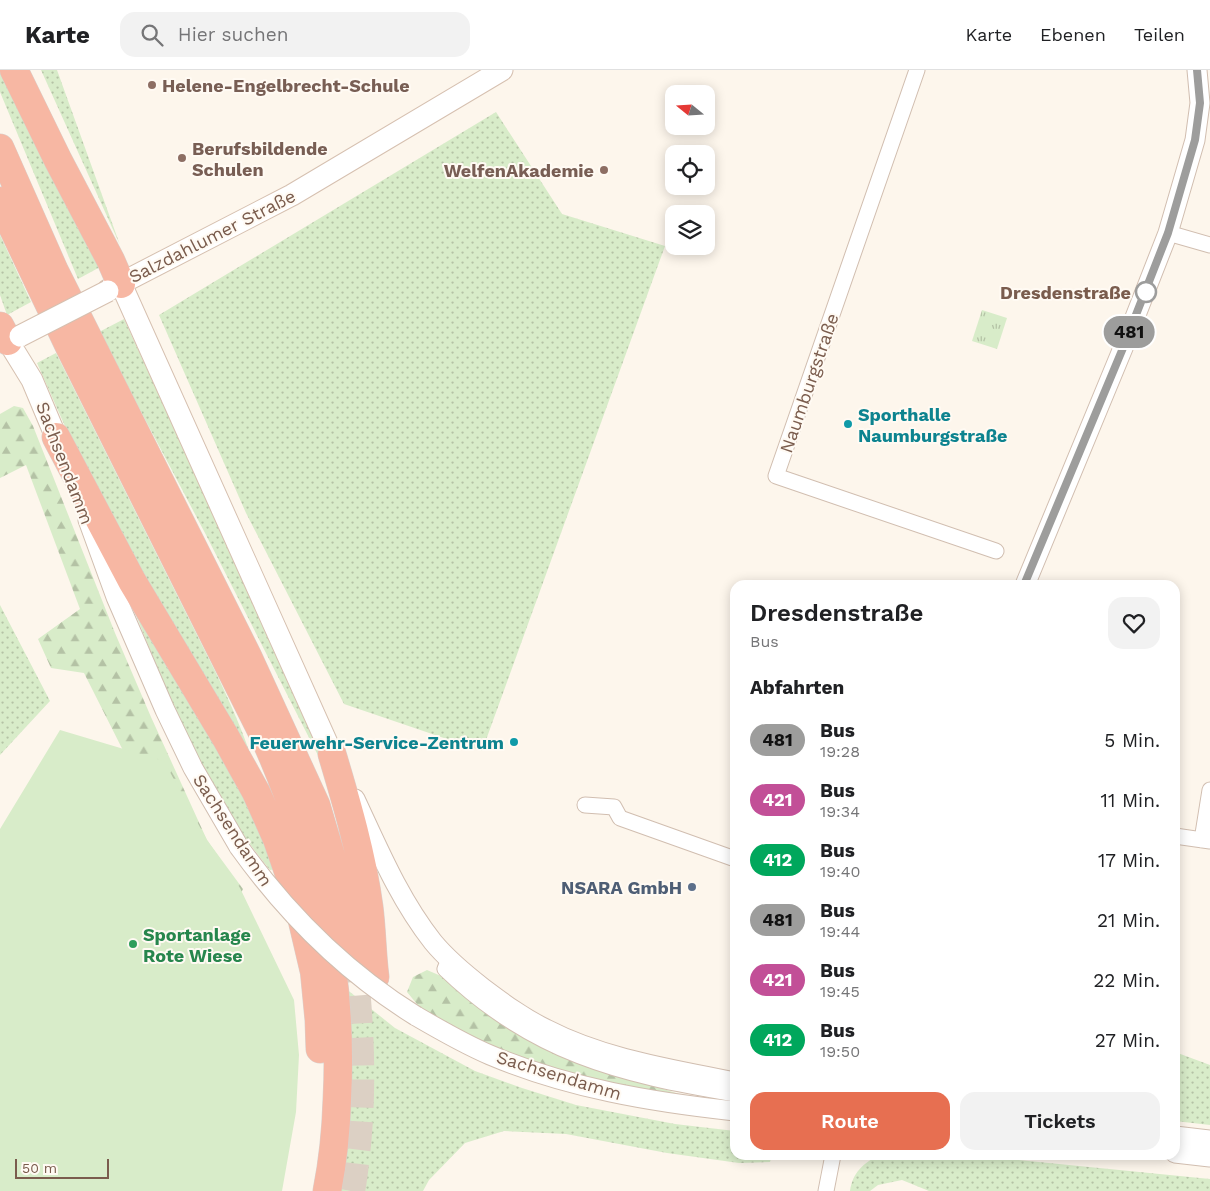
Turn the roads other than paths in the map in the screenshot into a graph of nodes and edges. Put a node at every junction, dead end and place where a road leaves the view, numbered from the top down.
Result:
1 (14, 70) edge
2 (480, 70) edge
3 (502, 70) edge
4 (918, 70) edge
5 (1197, 70) edge
6 (446, 104) junction
7 (0, 148) edge
8 (0, 201) edge
9 (1168, 233) junction
10 (1210, 245) edge
11 (114, 287) junction
12 (7, 337) edge
13 (56, 437) junction
14 (996, 551) dead end
15 (1026, 580) edge
16 (242, 669) junction
17 (332, 754) junction
18 (1210, 790) edge
19 (585, 805) dead end
20 (1180, 837) edge
21 (1206, 840) edge
22 (730, 857) edge
23 (449, 959) junction
24 (315, 975) junction
25 (730, 1081) edge
26 (730, 1093) edge
27 (730, 1110) edge
28 (1180, 1137) edge
29 (1210, 1140) edge
30 (1180, 1154) edge
31 (1210, 1157) edge
32 (832, 1160) edge
33 (308, 1191) edge
34 (327, 1191) edge
35 (826, 1191) edge

1 - 11 highway
2 - 6 main road, Salzdahlumer Straße
3 - 6 main road, Salzdahlumer Straße
4 - 14 street, Naumburgstraße
5 - 9 street
6 - 11 main road, Salzdahlumer Straße
7 - 16 highway
8 - 16 highway
9 - 10 street
9 - 15 street
11 - 12 main road, Salzdahlumer Straße, bridge
11 - 17 main road, Sachsendamm
12 - 13 main road, Sachsendamm
13 - 24 highway
13 - 27 street, Sachsendamm, bridge
16 - 17 highway
16 - 24 highway
16 - 34 highway
17 - 23 street, Sachsendamm
18 - 21 street
19 - 22 street
20 - 21 street
23 - 25 street, Sachsendamm
23 - 26 street, Sachsendamm
24 - 33 highway
28 - 29 street
30 - 31 street
32 - 35 street

